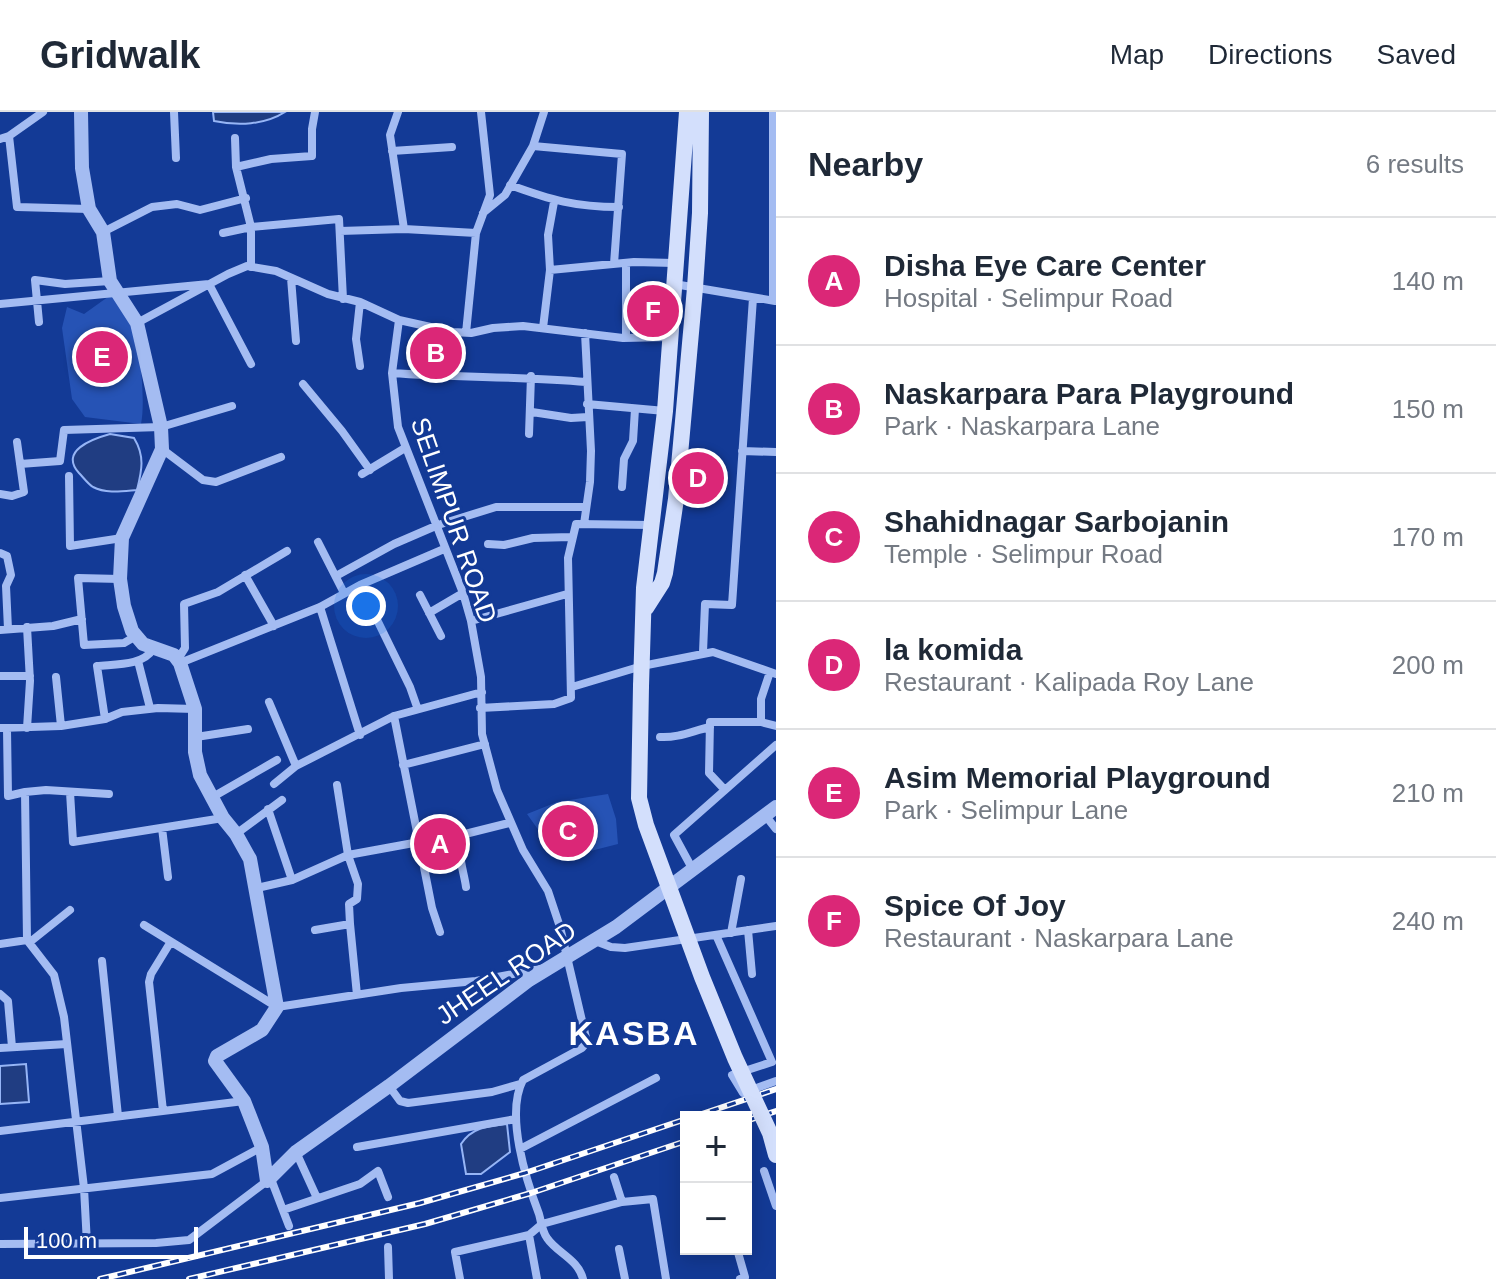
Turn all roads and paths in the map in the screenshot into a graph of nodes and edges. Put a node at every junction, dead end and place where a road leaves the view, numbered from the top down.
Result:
1 (43, 112) edge
2 (81, 112) edge
3 (174, 112) edge
4 (315, 112) edge
5 (398, 112) edge
6 (481, 112) edge
7 (544, 112) edge
8 (687, 112) edge
9 (701, 112) edge
10 (773, 112) edge
11 (5, 137) edge
12 (235, 138) dead end
13 (533, 146) junction
14 (452, 147) dead end
15 (392, 151) junction
16 (176, 158) dead end
17 (236, 167) junction
18 (510, 185) junction
19 (246, 198) junction
20 (554, 202) junction
21 (619, 207) junction
22 (89, 209) junction
23 (483, 214) junction
24 (251, 227) junction
25 (404, 229) junction
26 (340, 231) junction
27 (103, 232) junction
28 (223, 233) dead end
29 (476, 233) junction
30 (774, 262) edge
31 (626, 263) junction
32 (674, 263) junction
33 (614, 264) junction
34 (251, 267) junction
35 (550, 270) junction
36 (291, 278) junction
37 (110, 281) junction
38 (209, 284) junction
39 (673, 284) junction
40 (695, 288) junction
41 (753, 298) junction
42 (343, 299) junction
43 (774, 300) edge
44 (360, 302) junction
45 (0, 304) edge
46 (399, 320) junction
47 (39, 322) dead end
48 (137, 323) junction
49 (543, 328) junction
50 (466, 333) junction
51 (585, 333) junction
52 (669, 337) junction
53 (626, 338) junction
54 (296, 341) dead end
55 (251, 364) dead end
56 (360, 366) dead end
57 (392, 373) junction
58 (531, 376) junction
59 (586, 382) junction
60 (303, 384) dead end
61 (587, 404) junction
62 (232, 406) dead end
63 (635, 409) junction
64 (665, 411) junction
65 (532, 412) junction
66 (588, 417) junction
67 (161, 427) junction
68 (529, 434) dead end
69 (17, 442) dead end
70 (405, 448) junction
71 (162, 449) junction
72 (742, 451) junction
73 (776, 452) edge
74 (281, 457) dead end
75 (20, 464) junction
76 (69, 476) dead end
77 (622, 487) dead end
78 (0, 494) edge
79 (586, 507) junction
80 (584, 524) junction
81 (438, 525) junction
82 (652, 525) junction
83 (571, 537) junction
84 (122, 538) junction
85 (318, 542) dead end
86 (488, 544) dead end
87 (444, 549) junction
88 (287, 551) dead end
89 (0, 553) edge
90 (245, 575) junction
91 (336, 576) junction
92 (120, 579) junction
93 (360, 585) junction
94 (344, 593) junction
95 (463, 593) junction
96 (567, 594) junction
97 (420, 595) dead end
98 (320, 607) junction
99 (645, 610) junction
100 (429, 613) junction
101 (82, 619) junction
102 (471, 621) junction
103 (274, 626) junction
104 (27, 627) junction
105 (4, 629) edge
106 (136, 636) junction
107 (441, 636) dead end
108 (153, 649) junction
109 (703, 652) junction
110 (138, 661) junction
111 (179, 661) junction
112 (642, 666) junction
113 (773, 673) edge
114 (0, 676) edge
115 (30, 676) junction
116 (56, 677) dead end
117 (572, 687) junction
118 (482, 692) junction
119 (269, 702) dead end
120 (417, 707) junction
121 (150, 708) junction
122 (480, 708) junction
123 (195, 709) junction
124 (394, 716) junction
125 (105, 719) junction
126 (761, 722) junction
127 (61, 726) junction
128 (776, 726) edge
129 (710, 727) junction
130 (27, 728) junction
131 (4, 729) edge
132 (248, 729) dead end
133 (360, 735) junction
134 (196, 737) junction
135 (660, 737) dead end
136 (485, 744) junction
137 (776, 745) edge
138 (277, 760) dead end
139 (403, 765) junction
140 (296, 766) junction
141 (274, 784) dead end
142 (337, 785) dead end
143 (725, 790) junction
144 (25, 792) junction
145 (70, 792) junction
146 (109, 794) dead end
147 (4, 796) edge
148 (211, 798) junction
149 (282, 800) dead end
150 (268, 809) junction
151 (771, 811) edge
152 (223, 818) junction
153 (509, 823) junction
154 (162, 828) junction
155 (776, 829) edge
156 (236, 834) junction
157 (419, 842) junction
158 (348, 855) junction
159 (693, 870) junction
160 (168, 877) dead end
161 (741, 879) dead end
162 (292, 880) junction
163 (466, 887) dead end
164 (257, 888) junction
165 (70, 910) dead end
166 (350, 924) junction
167 (144, 925) dead end
168 (776, 926) edge
169 (315, 930) dead end
170 (748, 930) junction
171 (440, 932) dead end
172 (731, 933) junction
173 (716, 935) junction
174 (28, 941) junction
175 (595, 941) junction
176 (170, 943) junction
177 (0, 944) edge
178 (567, 959) junction
179 (102, 961) dead end
180 (549, 968) junction
181 (752, 974) dead end
182 (0, 994) edge
183 (357, 995) junction
184 (277, 1007) junction
185 (67, 1044) junction
186 (12, 1047) junction
187 (0, 1048) edge
188 (656, 1078) dead end
189 (776, 1081) edge
190 (520, 1084) junction
191 (389, 1086) junction
192 (244, 1101) junction
193 (163, 1111) junction
194 (118, 1116) junction
195 (516, 1119) junction
196 (75, 1121) junction
197 (0, 1131) edge
198 (262, 1147) junction
199 (357, 1147) dead end
200 (520, 1149) junction
201 (296, 1152) junction
202 (776, 1155) edge
203 (764, 1171) dead end
204 (614, 1177) dead end
205 (269, 1180) junction
206 (84, 1188) junction
207 (388, 1197) dead end
208 (0, 1198) edge
209 (317, 1198) junction
210 (622, 1202) junction
211 (776, 1206) edge
212 (283, 1210) junction
213 (542, 1224) junction
214 (289, 1226) dead end
215 (529, 1235) junction
216 (0, 1244) edge
217 (87, 1244) junction
218 (388, 1247) dead end
219 (619, 1249) dead end
220 (739, 1255) edge
221 (389, 1279) edge
222 (460, 1279) edge
223 (537, 1279) edge
224 (583, 1279) edge
225 (625, 1279) edge
226 (666, 1279) edge
227 (740, 1279) edge

1 - 11 street
2 - 22 street
3 - 16 street
4 - 17 street
5 - 15 street
6 - 23 street
7 - 13 street
8 - 32 main road
9 - 40 main road
10 - 30 street
11 - 22 street
12 - 17 street
13 - 18 street
13 - 21 street
14 - 15 street
15 - 25 street
17 - 19 street
18 - 20 street
18 - 23 street
19 - 24 street
19 - 27 street
20 - 21 street
20 - 35 street
21 - 33 street
22 - 27 street
23 - 29 street
24 - 26 street
24 - 28 street
24 - 34 street
25 - 26 street
25 - 29 street
26 - 42 street
27 - 37 street
29 - 50 street
30 - 43 street
31 - 32 street
31 - 33 street
31 - 53 street
32 - 39 main road
33 - 35 street
34 - 36 street
34 - 38 street
35 - 49 street
36 - 42 street
36 - 54 street
37 - 47 street
37 - 48 street
38 - 45 street
38 - 48 street
38 - 55 street
39 - 40 street
39 - 52 main road
40 - 41 street
40 - 99 main road
41 - 43 street
41 - 72 street
42 - 44 street
44 - 46 street
44 - 56 street
46 - 50 street
46 - 57 street, SELIMPUR ROAD
48 - 67 street
49 - 50 street
49 - 51 street
51 - 53 street
51 - 59 street
52 - 53 street
52 - 64 main road
57 - 58 street
57 - 70 street, SELIMPUR ROAD
58 - 59 street
58 - 65 street
59 - 61 street
60 - 70 street
61 - 63 street
61 - 66 street
62 - 67 street
63 - 64 street
63 - 77 street
64 - 82 main road
65 - 66 street
65 - 68 street
66 - 79 street
67 - 71 street
67 - 75 street
69 - 75 street
70 - 81 street, SELIMPUR ROAD
71 - 74 street
71 - 84 street
72 - 73 street
72 - 109 street
75 - 78 street
76 - 84 street
79 - 80 street
79 - 81 street
80 - 82 street
80 - 83 street
81 - 87 street, SELIMPUR ROAD
81 - 91 street
82 - 99 main road
83 - 86 street
83 - 96 street
84 - 92 street
85 - 91 street
87 - 93 street
87 - 95 street, SELIMPUR ROAD
88 - 90 street
89 - 105 street
90 - 103 street
90 - 111 street
91 - 94 street
92 - 101 street
92 - 106 street
93 - 94 street
93 - 120 street
94 - 98 street
95 - 100 street
95 - 102 street, SELIMPUR ROAD
96 - 102 street
96 - 117 street
97 - 100 street
98 - 103 street
98 - 133 street
99 - 112 main road
100 - 107 street
101 - 104 street
101 - 106 street
102 - 118 street, SELIMPUR ROAD
103 - 111 street
104 - 105 street
104 - 115 street
106 - 108 street
108 - 110 street
108 - 111 street
109 - 112 street
109 - 113 street
110 - 121 street
110 - 125 street
111 - 123 street
112 - 117 street
112 - 202 main road, bridge
113 - 126 street
114 - 115 street
115 - 130 street
116 - 127 street
117 - 122 street
118 - 120 street
118 - 122 street, SELIMPUR ROAD
119 - 140 street
120 - 124 street
121 - 123 street
121 - 125 street
122 - 136 street, SELIMPUR ROAD
123 - 134 street
124 - 133 street
124 - 139 street
125 - 127 street
126 - 128 street
126 - 129 street
127 - 130 street
129 - 135 street
129 - 143 street
130 - 131 street
131 - 147 street
132 - 134 street
133 - 140 street
134 - 148 street
136 - 139 street
136 - 153 street, SELIMPUR ROAD
137 - 143 street
138 - 148 street
139 - 157 street
140 - 141 street
142 - 158 street
143 - 159 street
144 - 145 street
144 - 147 street
144 - 174 street
145 - 146 street
145 - 154 street
148 - 152 street
149 - 150 street
150 - 156 street
150 - 162 street
151 - 155 street
151 - 159 street, JHEEL ROAD
152 - 154 street
152 - 156 street
153 - 163 street
153 - 178 street, SELIMPUR ROAD
154 - 160 street
156 - 164 street
157 - 158 street
157 - 171 street
158 - 162 street
158 - 166 street
159 - 175 street, JHEEL ROAD
161 - 172 street
162 - 164 street
164 - 184 street
165 - 174 street
166 - 169 street
166 - 183 street
167 - 176 street
168 - 170 street
170 - 172 street
170 - 181 street
172 - 173 street
173 - 175 street
173 - 189 street
174 - 177 street
174 - 185 street
175 - 178 street, JHEEL ROAD
176 - 184 street
176 - 193 street
178 - 180 street, JHEEL ROAD
178 - 190 street, SELIMPUR ROAD
179 - 194 street
180 - 183 street
180 - 191 street, JHEEL ROAD
182 - 186 street
183 - 184 street
184 - 192 street
185 - 186 street
185 - 196 street
186 - 187 street
188 - 200 street
190 - 191 street
190 - 195 street
191 - 201 street, JHEEL ROAD
192 - 193 street
192 - 198 street
193 - 194 street
194 - 196 street
195 - 199 street
195 - 200 street
196 - 197 street
196 - 206 street
198 - 205 street
198 - 206 street
200 - 213 street
201 - 205 street, JHEEL ROAD
201 - 209 street
203 - 211 street
204 - 210 street
205 - 212 street
205 - 217 street
206 - 208 street
206 - 217 street
207 - 209 street
209 - 212 street
210 - 213 street
210 - 226 street
212 - 214 street
213 - 215 street
213 - 224 street
215 - 222 street
215 - 223 street
216 - 217 street
218 - 221 street
219 - 225 street
220 - 227 street

